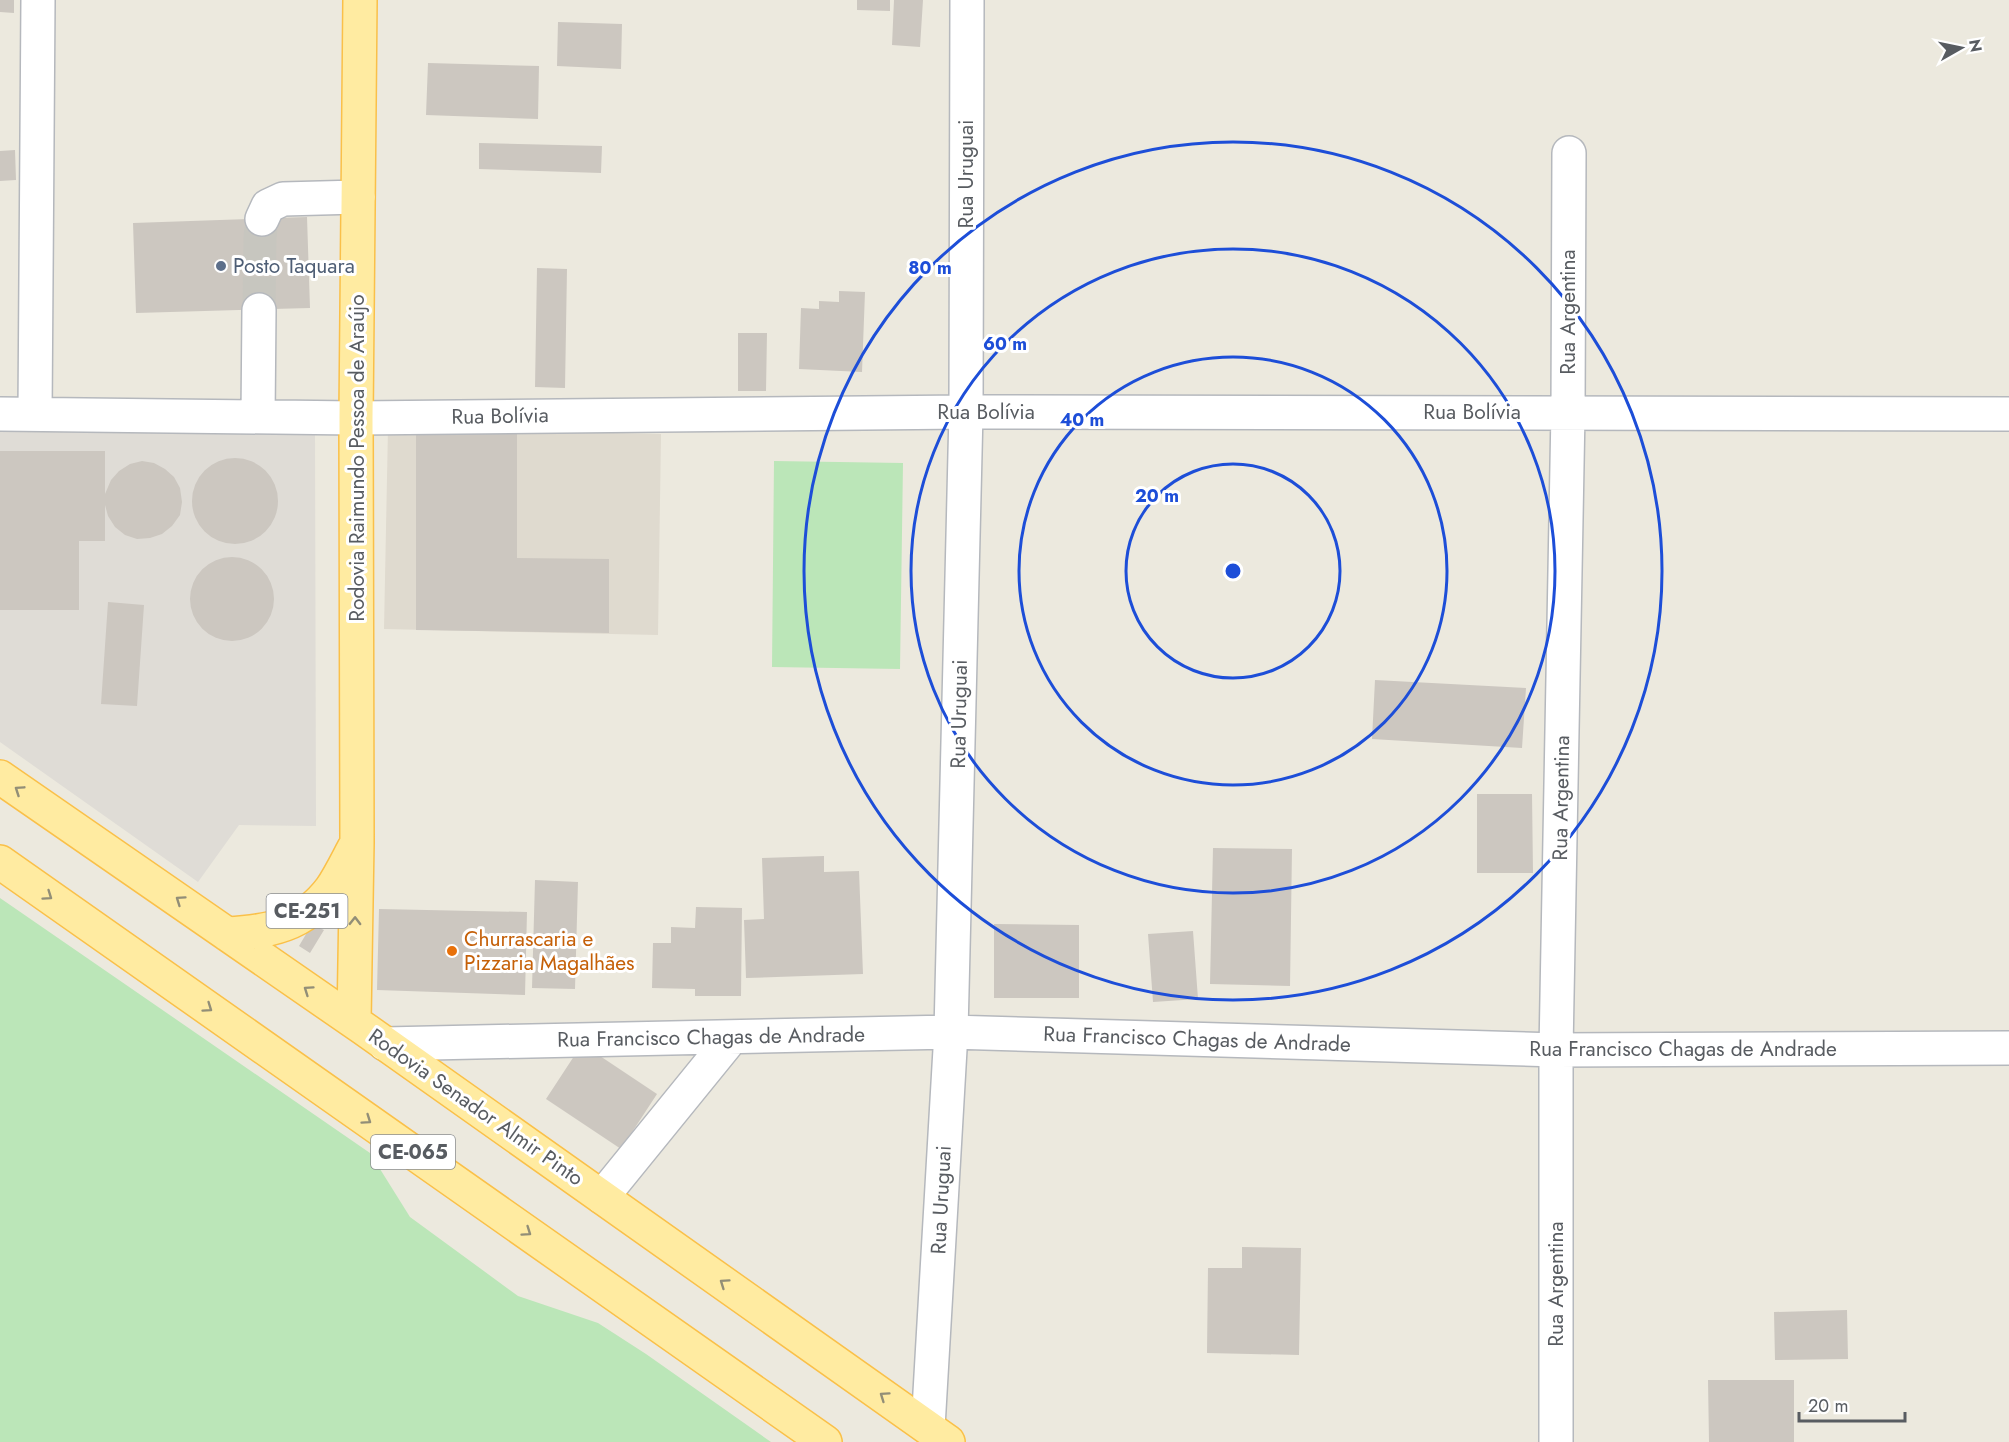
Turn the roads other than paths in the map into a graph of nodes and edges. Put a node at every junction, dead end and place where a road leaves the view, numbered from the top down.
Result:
1 (38, 0) edge
2 (360, 0) edge
3 (967, 0) edge
4 (1569, 153) dead end
5 (358, 197) junction
6 (262, 219) tunnel mouth
7 (260, 310) tunnel mouth
8 (966, 412) junction
9 (1568, 412) junction
10 (35, 413) junction
11 (0, 414) edge
12 (2009, 414) edge
13 (258, 417) junction
14 (356, 418) junction
15 (0, 777) edge
16 (357, 843) junction
17 (0, 862) edge
18 (227, 934) junction
19 (354, 1021) junction
20 (951, 1032) junction
21 (732, 1037) junction
22 (385, 1044) junction
23 (2009, 1048) edge
24 (1556, 1050) junction
25 (602, 1197) junction
26 (938, 1435) edge
27 (825, 1442) edge
28 (1556, 1442) edge

1 - 10 street
2 - 5 main road, Rodovia Raimundo Pessoa de Araújo / CE-251
3 - 8 street, Rua Uruguai
4 - 9 street, Rua Argentina
5 - 6 street
5 - 14 main road, Rodovia Raimundo Pessoa de Araújo / CE-251
7 - 13 street
8 - 9 street, Rua Bolívia
8 - 14 street, Rua Bolívia
8 - 20 street, Rua Uruguai
9 - 12 street, Rua Bolívia
9 - 24 street, Rua Argentina
10 - 11 street, Rua Bolívia
10 - 13 street, Rua Bolívia
13 - 14 street, Rua Bolívia
14 - 16 main road, Rodovia Raimundo Pessoa de Araújo / CE-251
18 -> 15 main road, Rodovia Senador Almir Pinto
16 - 18 main road, Rodovia Raimundo Pessoa de Araújo / CE-251
19 -> 16 main road, Rodovia Raimundo Pessoa de Araújo / CE-251
17 -> 27 main road, CE-065
19 -> 18 main road, Rodovia Senador Almir Pinto
19 - 22 main road, Rodovia Senador Almir Pinto
20 - 21 street, Rua Francisco Chagas de Andrade
20 - 24 street, Rua Francisco Chagas de Andrade
20 - 26 street, Rua Uruguai
21 - 22 street, Rua Francisco Chagas de Andrade
21 - 25 street
22 - 25 main road, Rodovia Senador Almir Pinto
23 - 24 street, Rua Francisco Chagas de Andrade
24 - 28 street, Rua Argentina
26 -> 25 main road, Rodovia Senador Almir Pinto

